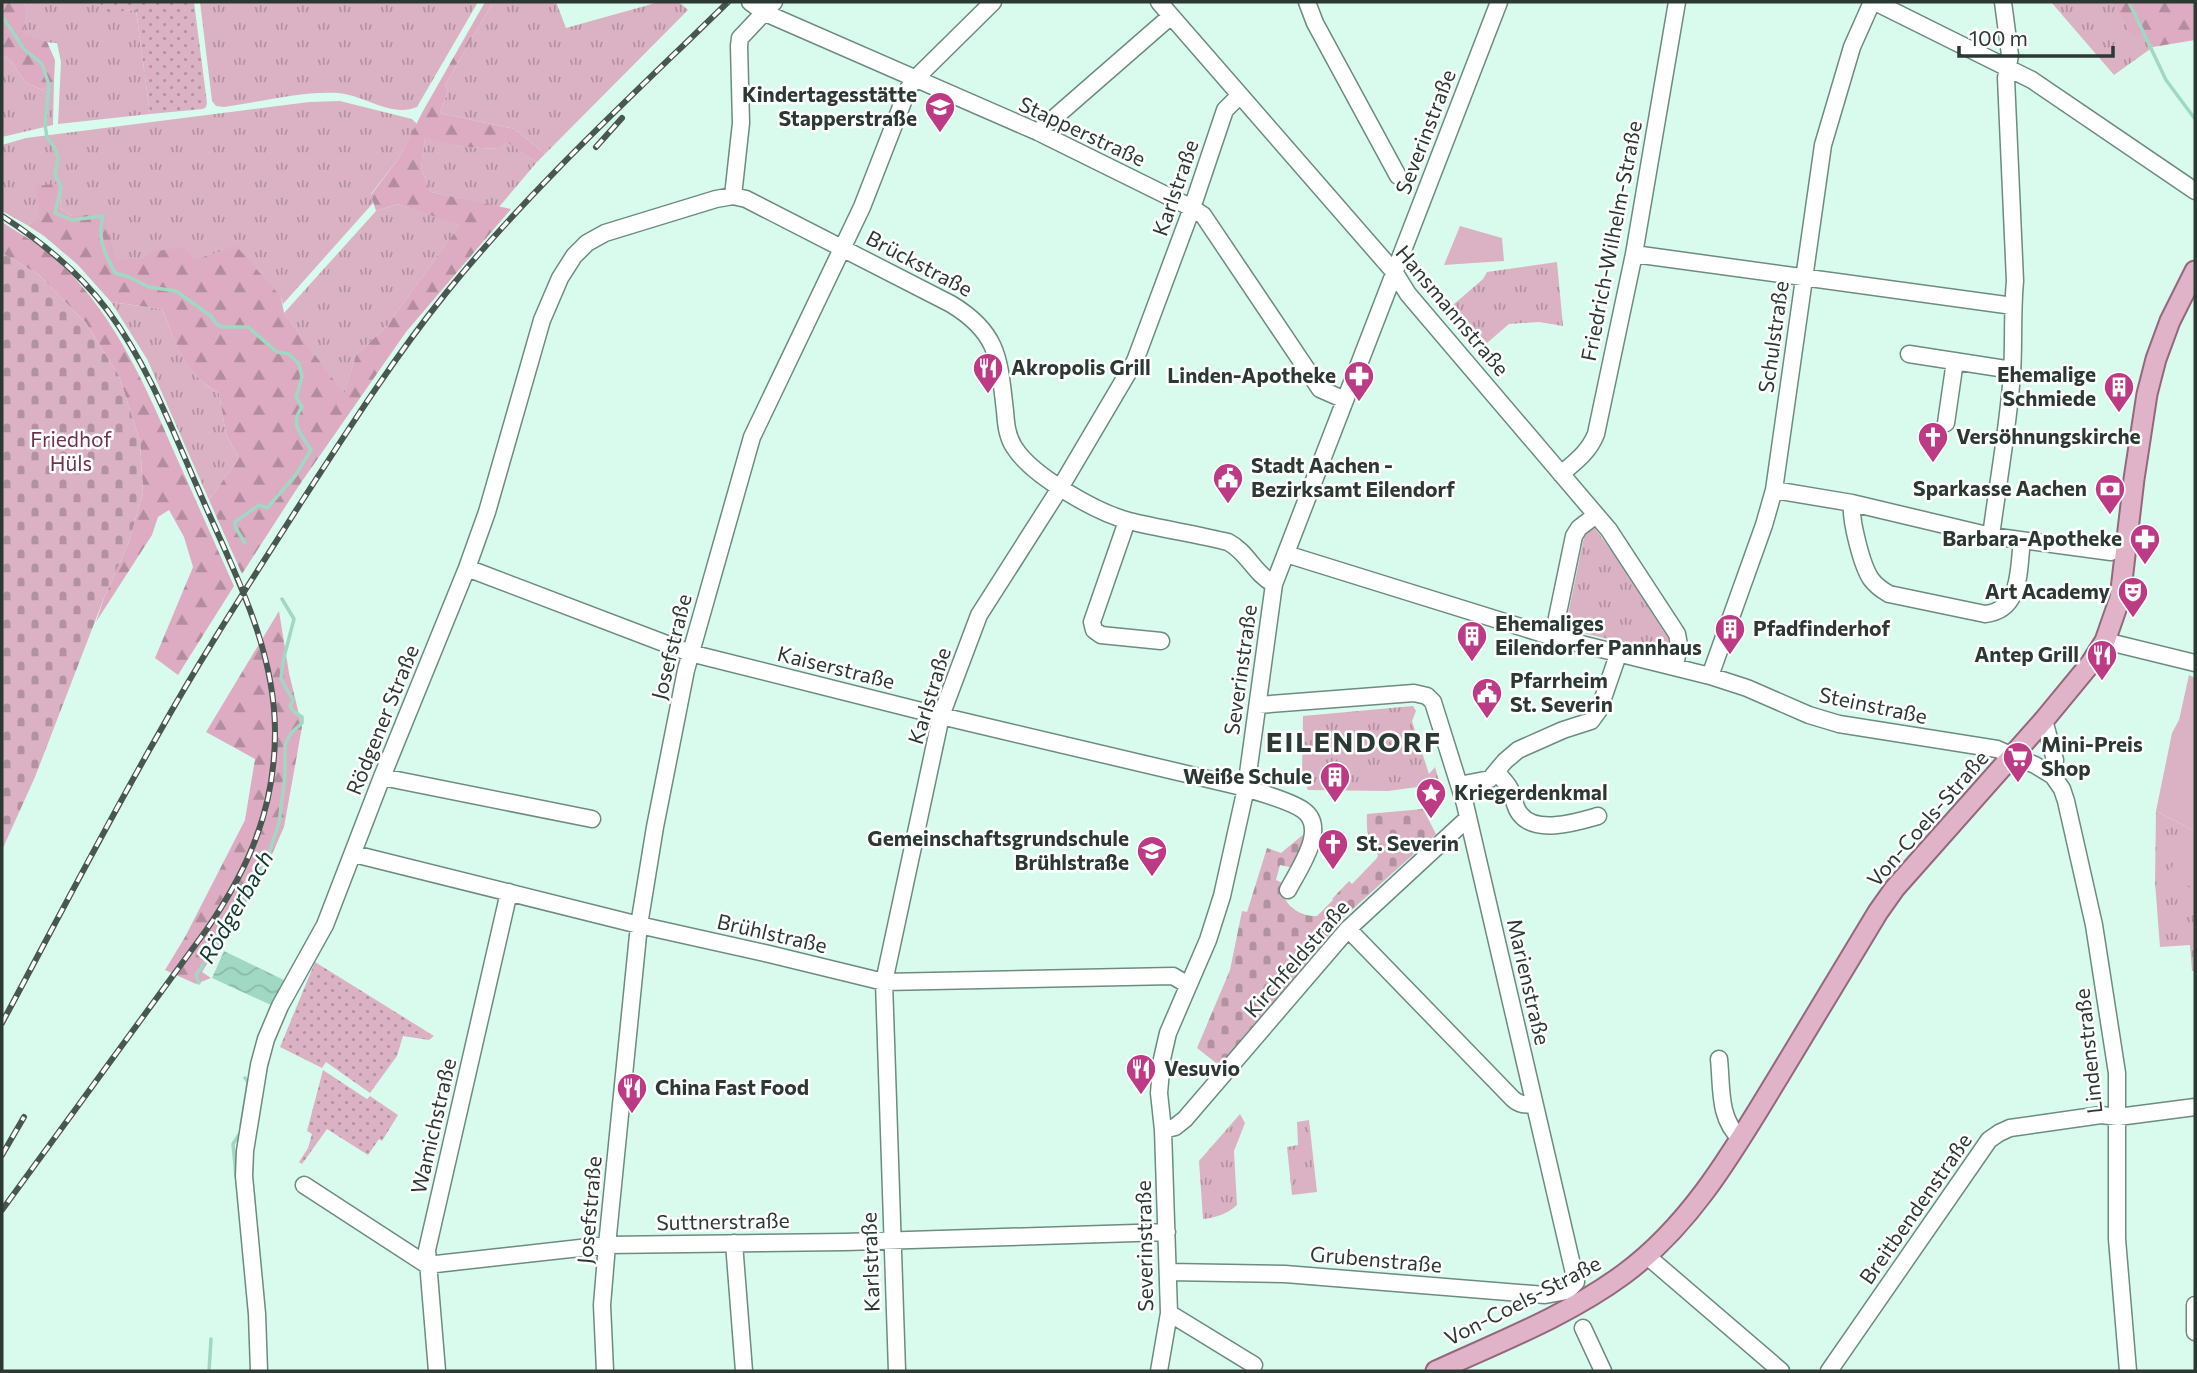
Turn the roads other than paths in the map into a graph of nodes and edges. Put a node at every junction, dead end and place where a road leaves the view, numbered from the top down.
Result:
1 (993, 2) edge
2 (1159, 2) edge
3 (1307, 2) edge
4 (1499, 2) edge
5 (1677, 2) edge
6 (1874, 2) edge
7 (2003, 2) edge
8 (761, 6) edge
9 (1171, 16) junction
10 (2007, 66) junction
11 (915, 79) junction
12 (1239, 96) junction
13 (1038, 132) junction
14 (1398, 176) dead end
15 (2195, 191) edge
16 (733, 196) junction
17 (1192, 208) junction
18 (843, 248) junction
19 (1634, 254) junction
20 (2195, 271) edge
21 (1395, 273) junction
22 (1804, 277) junction
23 (2013, 306) junction
24 (1909, 354) dead end
25 (1955, 361) junction
26 (2012, 370) junction
27 (1345, 400) junction
28 (1946, 423) dead end
29 (1561, 474) junction
30 (1060, 488) junction
31 (1774, 490) junction
32 (1852, 503) junction
33 (1596, 515) junction
34 (1128, 521) junction
35 (1991, 536) junction
36 (2022, 541) junction
37 (2110, 552) dead end
38 (1286, 554) junction
39 (467, 568) junction
40 (1274, 584) junction
41 (1553, 637) junction
42 (2105, 641) junction
43 (1161, 642) dead end
44 (1619, 652) junction
45 (690, 653) junction
46 (2195, 663) edge
47 (1675, 666) junction
48 (1710, 676) junction
49 (1258, 705) junction
50 (942, 716) junction
51 (2044, 720) junction
52 (2013, 755) junction
53 (1496, 772) junction
54 (2053, 775) junction
55 (382, 778) junction
56 (1459, 785) junction
57 (1245, 788) junction
58 (1598, 816) dead end
59 (592, 818) dead end
60 (1468, 818) junction
61 (354, 854) junction
62 (1288, 890) dead end
63 (509, 892) junction
64 (639, 925) junction
65 (1348, 929) junction
66 (884, 982) junction
67 (1188, 985) junction
68 (1719, 1059) dead end
69 (1534, 1104) junction
70 (2195, 1107) edge
71 (2118, 1117) junction
72 (1163, 1130) junction
73 (1741, 1139) junction
74 (303, 1185) dead end
75 (1167, 1232) junction
76 (891, 1240) junction
77 (734, 1243) junction
78 (607, 1245) junction
79 (1647, 1256) junction
80 (427, 1265) junction
81 (1168, 1272) junction
82 (1576, 1282) joint
83 (2195, 1305) edge
84 (1169, 1313) junction
85 (1583, 1328) dead end
86 (2195, 1332) edge
87 (1254, 1365) dead end
88 (259, 1371) edge
89 (437, 1371) edge
90 (605, 1371) edge
91 (744, 1371) edge
92 (897, 1371) edge
93 (1159, 1371) edge
94 (1436, 1371) edge
95 (1603, 1371) edge
96 (1781, 1371) edge
97 (1829, 1371) edge
98 (2128, 1371) edge

1 - 11 street, Josefstraße
2 - 9 street, Hansmannstraße
3 - 14 street
4 - 21 street, Severinstraße
5 - 19 street, Friedrich-Wilhelm-Straße
6 - 10 street
6 - 22 street, Schulstraße
7 - 10 street
8 - 11 street, Stapperstraße
8 - 16 street
9 - 12 street, Hansmannstraße
9 - 13 street
10 - 15 street
10 - 23 street
11 - 13 street, Stapperstraße
11 - 18 street, Josefstraße
12 - 17 street, Karlstraße
12 - 21 street, Hansmannstraße
13 - 17 street, Stapperstraße
16 - 18 street, Brückstraße
16 - 39 street, Rödgener Straße
17 - 27 street, Stapperstraße
17 - 30 street, Karlstraße
18 - 30 street, Brückstraße
18 - 45 street, Josefstraße
19 - 22 street
19 - 29 street, Friedrich-Wilhelm-Straße
20 - 42 main road, Von-Coels-Straße
21 - 27 street, Severinstraße
21 - 29 street, Hansmannstraße
22 - 23 street
22 - 31 street, Schulstraße
23 - 26 street
24 - 25 street
25 - 26 street
25 - 28 street
26 - 35 street
27 - 38 street, Severinstraße
29 - 33 street, Hansmannstraße
30 - 34 street, Brückstraße
30 - 50 street, Karlstraße
31 - 32 street
31 - 48 street, Schulstraße
32 - 35 street
32 - 36 street
33 - 41 street
33 - 47 street, Hansmannstraße
34 - 40 street, Brückstraße
34 - 43 street
35 - 36 street
36 - 37 street
38 - 40 street, Severinstraße
38 - 41 street, Steinstraße
39 - 45 street, Kaiserstraße
39 - 55 street, Rödgener Straße
40 - 49 street, Severinstraße
41 - 44 street, Steinstraße
42 - 46 street
42 - 51 main road, Von-Coels-Straße
44 - 47 street, Steinstraße
44 - 53 street
45 - 50 street, Kaiserstraße
45 - 64 street, Josefstraße
47 - 48 street, Steinstraße
48 - 52 street, Steinstraße
49 - 56 street, Marienstraße
49 - 57 street, Severinstraße
50 - 57 street, Kaiserstraße
50 - 66 street, Karlstraße
51 - 52 main road, Von-Coels-Straße
51 - 54 street, Lindenstraße
52 - 54 street
52 - 73 main road, Von-Coels-Straße
53 - 56 street
53 - 58 street
54 - 71 street, Lindenstraße
55 - 59 street
55 - 61 street, Rödgener Straße
56 - 60 street, Marienstraße
57 - 62 street, Kaiserstraße
57 - 67 street, Severinstraße
60 - 65 street, Kirchfeldstraße
60 - 69 street, Marienstraße
61 - 63 street, Brühlstraße
61 - 88 street, Rödgener Straße
63 - 64 street, Brühlstraße
63 - 80 street, Wamichstraße
64 - 66 street, Brühlstraße
64 - 78 street, Josefstraße
65 - 69 street
65 - 72 street, Kirchfeldstraße
66 - 67 street, Brühlstraße
66 - 76 street, Karlstraße
67 - 72 street, Severinstraße
68 - 73 street
69 - 82 street, Marienstraße
70 - 71 street, Breitbendenstraße
71 - 97 street, Breitbendenstraße
71 - 98 street, Lindenstraße
72 - 75 street, Severinstraße
73 - 79 main road, Von-Coels-Straße
74 - 80 street
75 - 76 street, Suttnerstraße
75 - 81 street, Severinstraße
76 - 77 street, Suttnerstraße
76 - 92 street, Karlstraße
77 - 78 street, Suttnerstraße
77 - 91 street
78 - 80 street, Suttnerstraße
78 - 90 street, Josefstraße
79 - 94 main road, Von-Coels-Straße
79 - 96 street
80 - 89 street, Wamichstraße
81 - 82 street, Grubenstraße
81 - 84 street, Severinstraße
83 - 86 street
84 - 87 street
84 - 93 street, Severinstraße
85 - 95 street

